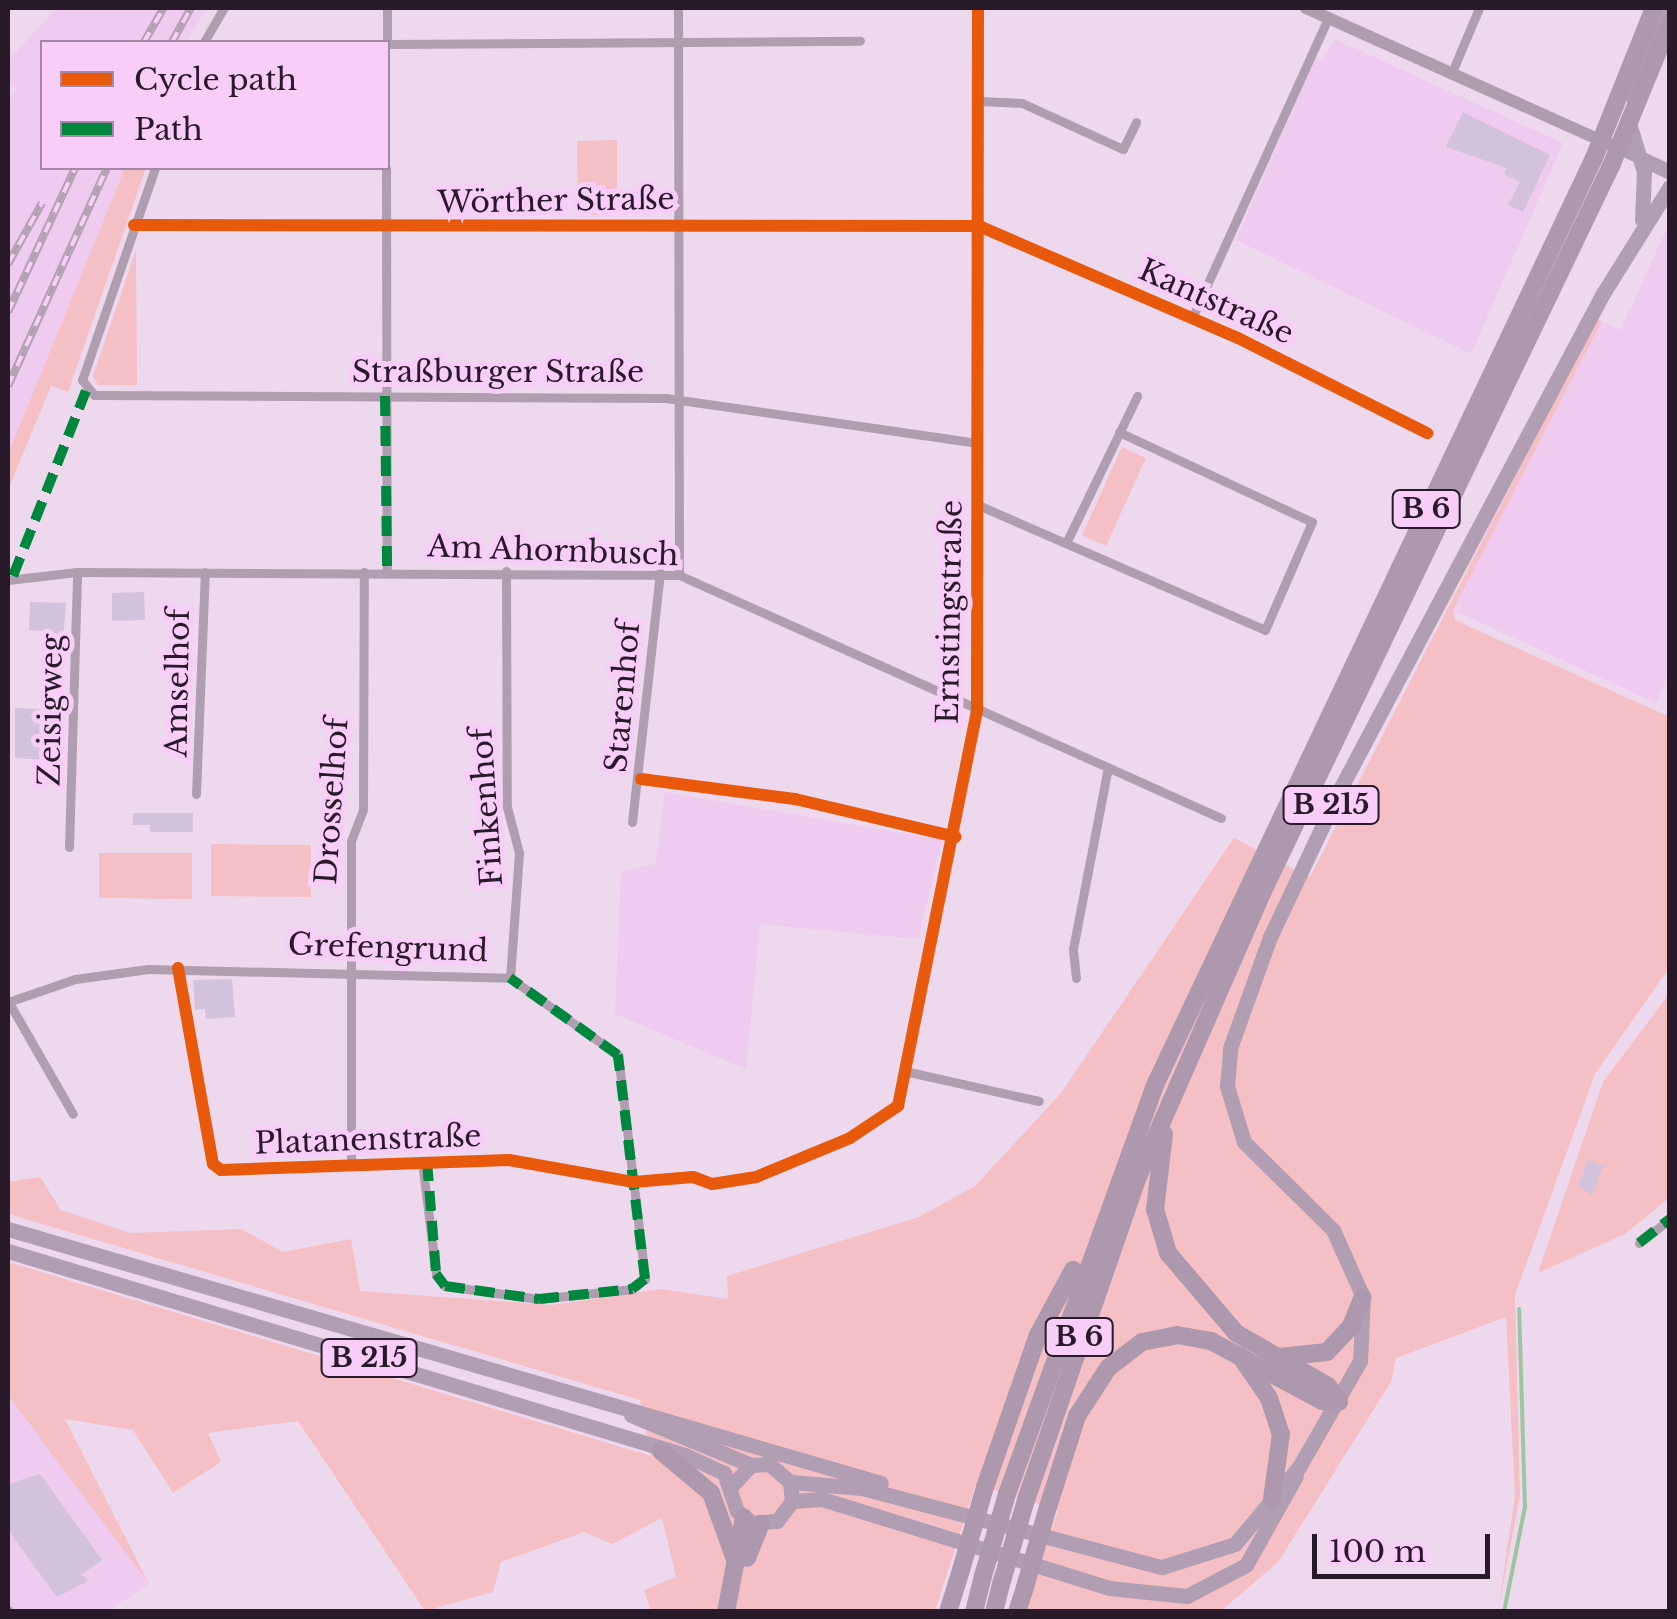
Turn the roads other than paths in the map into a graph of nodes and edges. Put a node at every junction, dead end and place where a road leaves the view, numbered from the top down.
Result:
1 (224, 8) edge
2 (386, 8) edge
3 (678, 8) edge
4 (978, 8) edge
5 (1306, 8) edge
6 (1479, 8) edge
7 (1654, 8) edge
8 (1664, 8) edge
9 (1328, 18) junction
10 (1670, 22) edge
11 (205, 40) edge
12 (387, 40) edge
13 (860, 42) dead end
14 (390, 43) edge
15 (678, 44) junction
16 (1452, 72) junction
17 (978, 101) junction
18 (1136, 122) dead end
19 (1640, 158) junction
20 (1602, 162) junction
21 (153, 170) edge
22 (386, 170) edge
23 (1670, 172) edge
24 (1670, 186) edge
25 (1642, 222) junction
26 (678, 224) junction
27 (134, 226) junction
28 (979, 226) junction
29 (386, 228) junction
30 (1192, 318) junction
31 (384, 396) junction
32 (1137, 396) dead end
33 (677, 402) junction
34 (1120, 432) junction
35 (1426, 433) dead end
36 (978, 443) junction
37 (978, 505) junction
38 (1068, 539) junction
39 (387, 571) junction
40 (77, 572) junction
41 (205, 572) junction
42 (364, 572) junction
43 (506, 572) junction
44 (660, 574) junction
45 (679, 575) junction
46 (10, 578) edge
47 (977, 709) junction
48 (1108, 767) junction
49 (196, 794) dead end
50 (1221, 818) dead end
51 (632, 822) dead end
52 (69, 847) dead end
53 (178, 968) junction
54 (349, 974) junction
55 (510, 978) junction
56 (1076, 978) dead end
57 (8, 1002) edge
58 (909, 1072) junction
59 (1039, 1101) dead end
60 (1170, 1104) junction
61 (73, 1114) dead end
62 (422, 1161) junction
63 (351, 1166) junction
64 (634, 1182) junction
65 (1106, 1208) junction
66 (1670, 1219) edge
67 (8, 1229) edge
68 (1639, 1243) dead end
69 (8, 1252) edge
70 (1363, 1298) junction
71 (1240, 1356) junction
72 (1276, 1356) junction
73 (1339, 1402) junction
74 (631, 1415) junction
75 (661, 1450) junction
76 (750, 1466) junction
77 (1299, 1467) junction
78 (790, 1482) junction
79 (733, 1484) junction
80 (1017, 1497) junction
81 (1272, 1500) junction
82 (792, 1501) junction
83 (752, 1521) junction
84 (1005, 1524) junction
85 (736, 1562) junction
86 (726, 1612) edge
87 (734, 1612) edge
88 (948, 1612) edge
89 (974, 1612) edge
90 (994, 1612) edge
91 (1017, 1612) edge

1 - 11 street
2 - 12 street
3 - 15 street
4 - 17 street, Ernstingstraße
5 - 9 main road
6 - 16 street
7 - 20 highway, B 6, bridge
8 - 19 main road
9 - 16 main road
9 - 30 street
10 - 20 highway, B 6, bridge
13 - 15 street
14 - 15 street
15 - 26 street
16 - 19 main road
17 - 18 street
17 - 28 street, Ernstingstraße
19 - 23 main road
19 - 25 main road, B 215
20 - 60 highway, B 6
20 - 65 highway, B 6
21 - 27 street
22 - 29 street
24 - 25 main road
25 - 70 main road, B 215
26 - 28 street, Wörther Straße
26 - 29 street, Wörther Straße
26 - 33 street
27 - 29 street, Wörther Straße
27 - 31 street, Straßburger Straße
28 - 30 street, Kantstraße
28 - 36 street, Ernstingstraße
29 - 31 street
30 - 35 street, Kantstraße
31 - 33 street, Straßburger Straße
31 - 39 street
32 - 34 street
33 - 36 street, Straßburger Straße
33 - 45 street
34 - 38 street
34 - 38 street
36 - 37 street, Ernstingstraße
37 - 38 street
37 - 47 street, Ernstingstraße
39 - 42 street, Am Ahornbusch
39 - 43 street, Am Ahornbusch
40 - 41 street, Am Ahornbusch
40 - 46 street, Am Ahornbusch
40 - 52 street, Zeisigweg
41 - 42 street, Am Ahornbusch
41 - 49 street, Amselhof
42 - 54 street, Drosselhof
43 - 44 street, Am Ahornbusch
43 - 55 street, Finkenhof
44 - 45 street, Am Ahornbusch
44 - 51 street, Starenhof
45 - 47 street, Am Ahornbusch
47 - 48 street, Am Ahornbusch
47 - 58 street, Ernstingstraße
48 - 50 street, Am Ahornbusch
48 - 56 street
53 - 54 street, Grefengrund
53 - 57 street, Grefengrund
53 - 63 street, Platanenstraße
54 - 55 street, Grefengrund
54 - 63 street, Drosselhof
55 - 64 street, Grefengrund
57 - 61 street
58 - 59 street
58 - 64 street, Ernstingstraße
60 - 72 highway
60 - 80 highway, B 6
62 - 63 street, Platanenstraße
62 - 64 street, Platanenstraße
62 - 64 street, Grefengrund
65 - 80 highway, B 6
65 - 88 highway, bridge
66 - 68 street
67 - 74 main road, B 215
69 - 75 main road, B 215
70 - 72 highway
70 - 73 main road, B 215
71 - 73 highway
71 - 81 highway
71 - 91 highway, bridge
72 - 73 highway
73 - 77 main road, B 215
74 - 76 main road, B 215
74 - 84 main road, B 215
75 - 79 main road, B 215
75 - 85 highway
76 - 78 main road, B 215
76 - 79 main road
77 - 81 main road, B 215
77 - 82 main road, B 215
78 - 82 main road
78 - 84 main road, B 215
79 - 83 main road
80 - 89 highway, B 6, bridge
80 - 90 highway, B 6, bridge
81 - 84 main road, B 215
82 - 83 main road
83 - 85 highway
83 - 87 highway
85 - 86 highway

